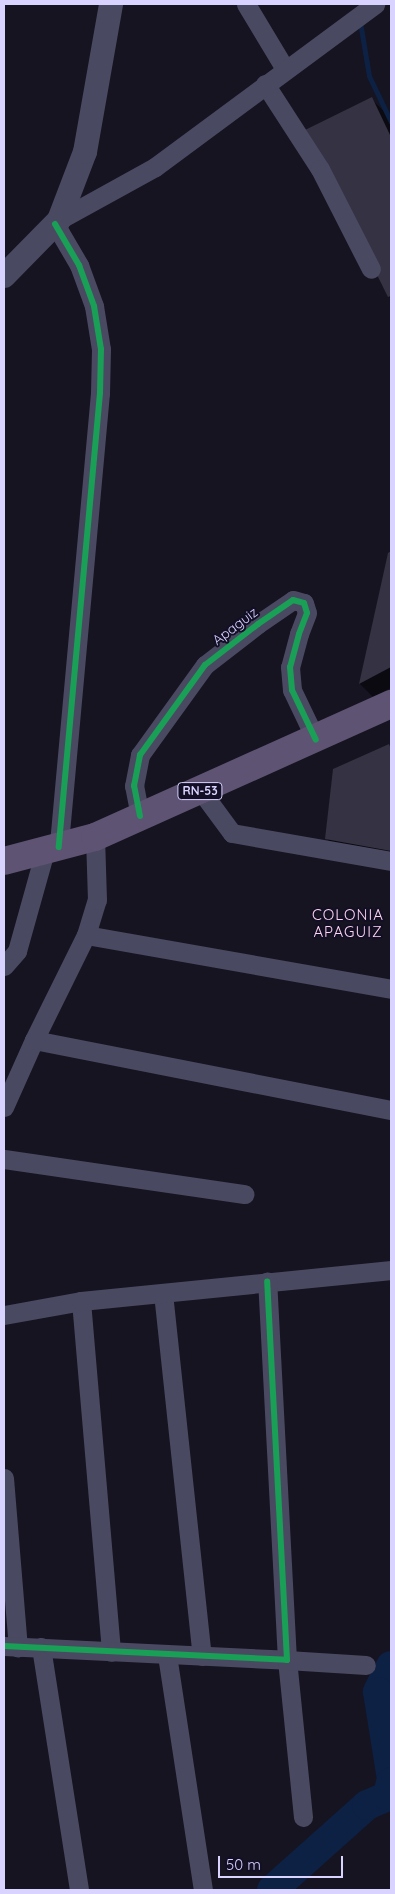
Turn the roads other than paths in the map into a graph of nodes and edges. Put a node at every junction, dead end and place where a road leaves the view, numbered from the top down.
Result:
1 (111, 4) edge
2 (246, 4) edge
3 (372, 6) edge
4 (285, 69) junction
5 (265, 84) junction
6 (57, 222) junction
7 (371, 269) dead end
8 (4, 276) edge
9 (272, 614) junction
10 (299, 634) junction
11 (391, 704) edge
12 (316, 740) junction
13 (201, 791) junction
14 (140, 816) junction
15 (95, 837) junction
16 (52, 849) junction
17 (4, 861) edge
18 (391, 861) edge
19 (86, 935) junction
20 (4, 966) edge
21 (391, 989) edge
22 (34, 1040) junction
23 (4, 1107) edge
24 (391, 1110) edge
25 (4, 1158) edge
26 (244, 1194) dead end
27 (391, 1270) edge
28 (267, 1282) junction
29 (163, 1293) junction
30 (82, 1301) junction
31 (4, 1315) edge
32 (4, 1478) edge
33 (11, 1646) edge
34 (41, 1647) junction
35 (111, 1652) junction
36 (167, 1655) junction
37 (202, 1656) junction
38 (287, 1660) junction
39 (366, 1665) dead end
40 (303, 1817) dead end
41 (79, 1890) edge
42 (203, 1890) edge

1 - 6 street
2 - 4 street
3 - 4 street
4 - 5 street
5 - 6 street
5 - 7 street
6 - 8 street
6 - 16 street
9 - 10 street
9 - 10 street, Apaguiz
9 - 14 street, Apaguiz
10 - 12 street, Apaguiz
11 - 12 main road, RN-53
12 - 13 main road, RN-53
13 - 14 main road, RN-53
13 - 18 street
14 - 15 main road, RN-53
15 - 16 main road, RN-53
15 - 19 street
16 - 17 main road, RN-53
16 - 20 street
19 - 21 street
19 - 22 street
22 - 23 street
22 - 24 street
25 - 26 street
27 - 28 street
28 - 29 street
28 - 38 street
29 - 30 street
29 - 37 street
30 - 31 street
30 - 35 street
32 - 33 street
33 - 34 street
34 - 35 street
34 - 41 street
35 - 36 street
36 - 37 street
36 - 42 street
37 - 38 street
38 - 39 street
38 - 40 street

